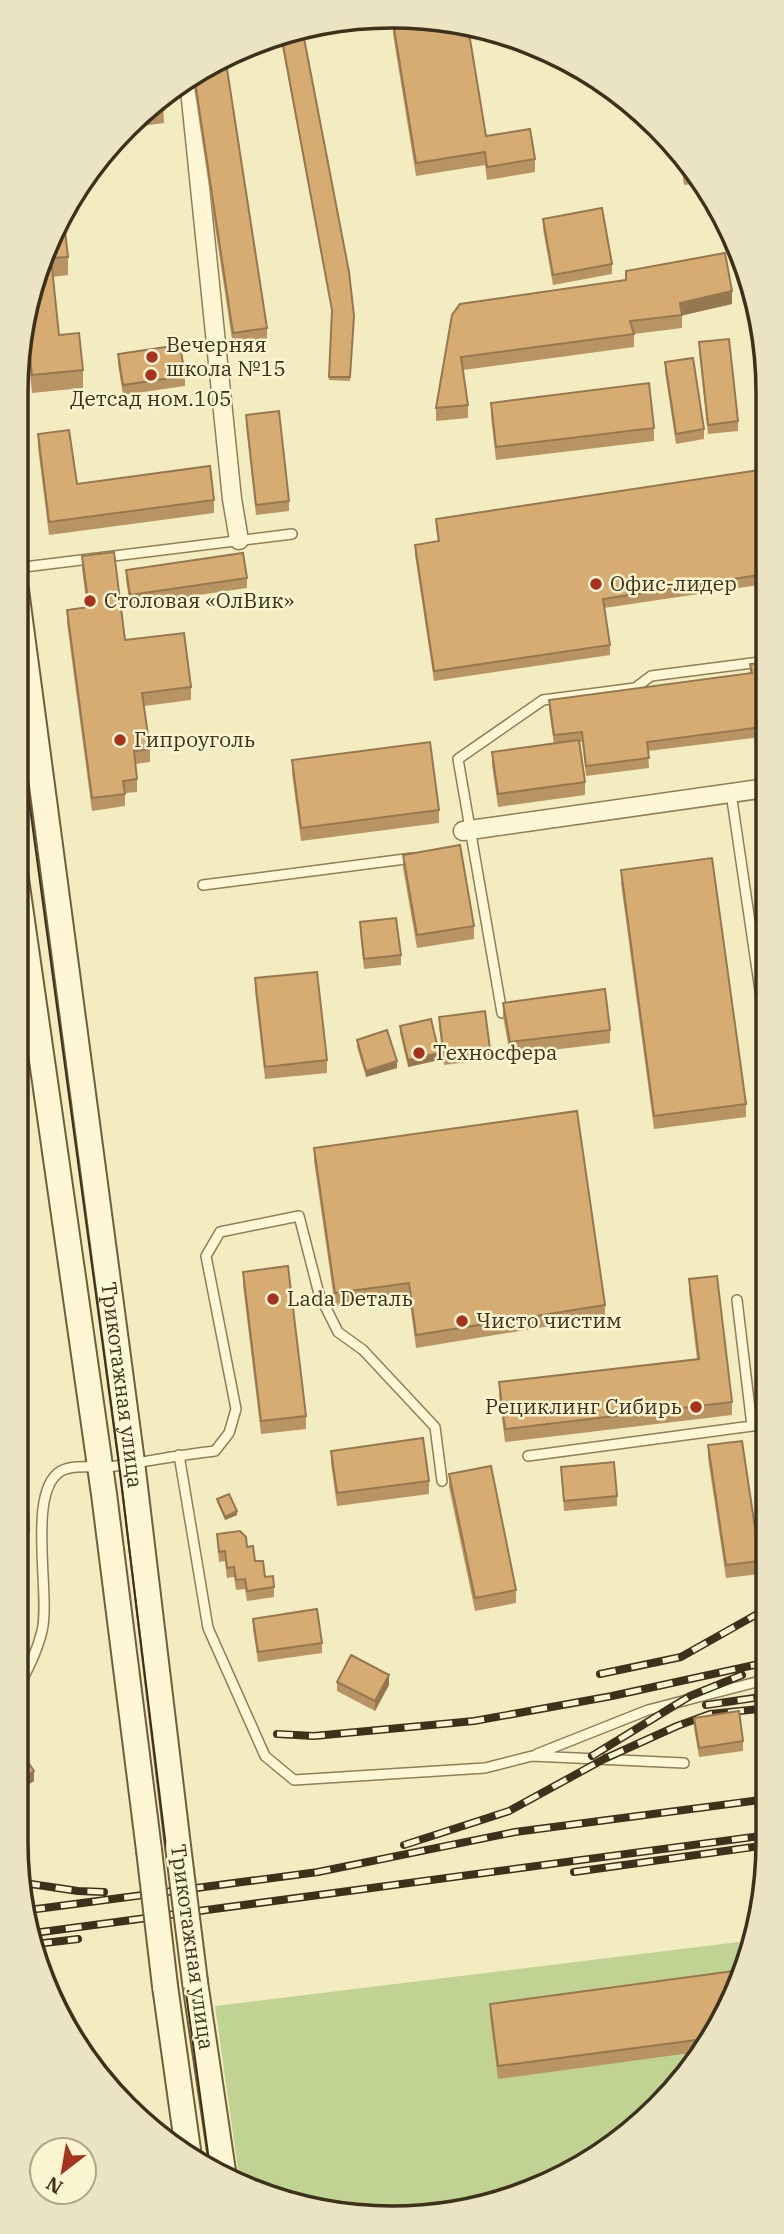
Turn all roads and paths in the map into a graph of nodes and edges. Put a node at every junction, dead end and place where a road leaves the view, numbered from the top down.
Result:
1 (189, 90) edge
2 (292, 534) dead end
3 (239, 540) junction
4 (28, 566) edge
5 (756, 663) edge
6 (28, 680) edge
7 (756, 789) edge
8 (731, 793) junction
9 (467, 830) junction
10 (474, 850) junction
11 (460, 852) edge
12 (420, 857) edge
13 (203, 885) dead end
14 (756, 963) edge
15 (28, 964) edge
16 (502, 1013) edge
17 (737, 1300) dead end
18 (756, 1425) edge
19 (752, 1426) junction
20 (179, 1455) junction
21 (528, 1457) dead end
22 (132, 1462) junction
23 (100, 1467) junction
24 (442, 1480) dead end
25 (28, 1669) edge
26 (756, 1682) edge
27 (532, 1756) junction
28 (684, 1763) dead end
29 (187, 2143) edge
30 (222, 2163) edge

1 - 3 street
2 - 3 lane
3 - 4 lane
5 - 9 lane
6 - 22 main road, Трикотажная улица
7 - 8 street
8 - 9 street
8 - 14 lane
9 - 10 lane
10 - 11 lane
10 - 16 lane
12 - 13 lane
15 - 23 main road, Трикотажная улица
17 - 19 lane
18 - 19 lane
19 - 21 lane
20 - 22 lane
20 - 24 lane
20 - 27 lane
22 - 23 lane
22 - 30 main road, Трикотажная улица, bridge
23 - 25 lane
23 - 29 main road, Трикотажная улица, bridge
26 - 27 lane
27 - 28 lane

